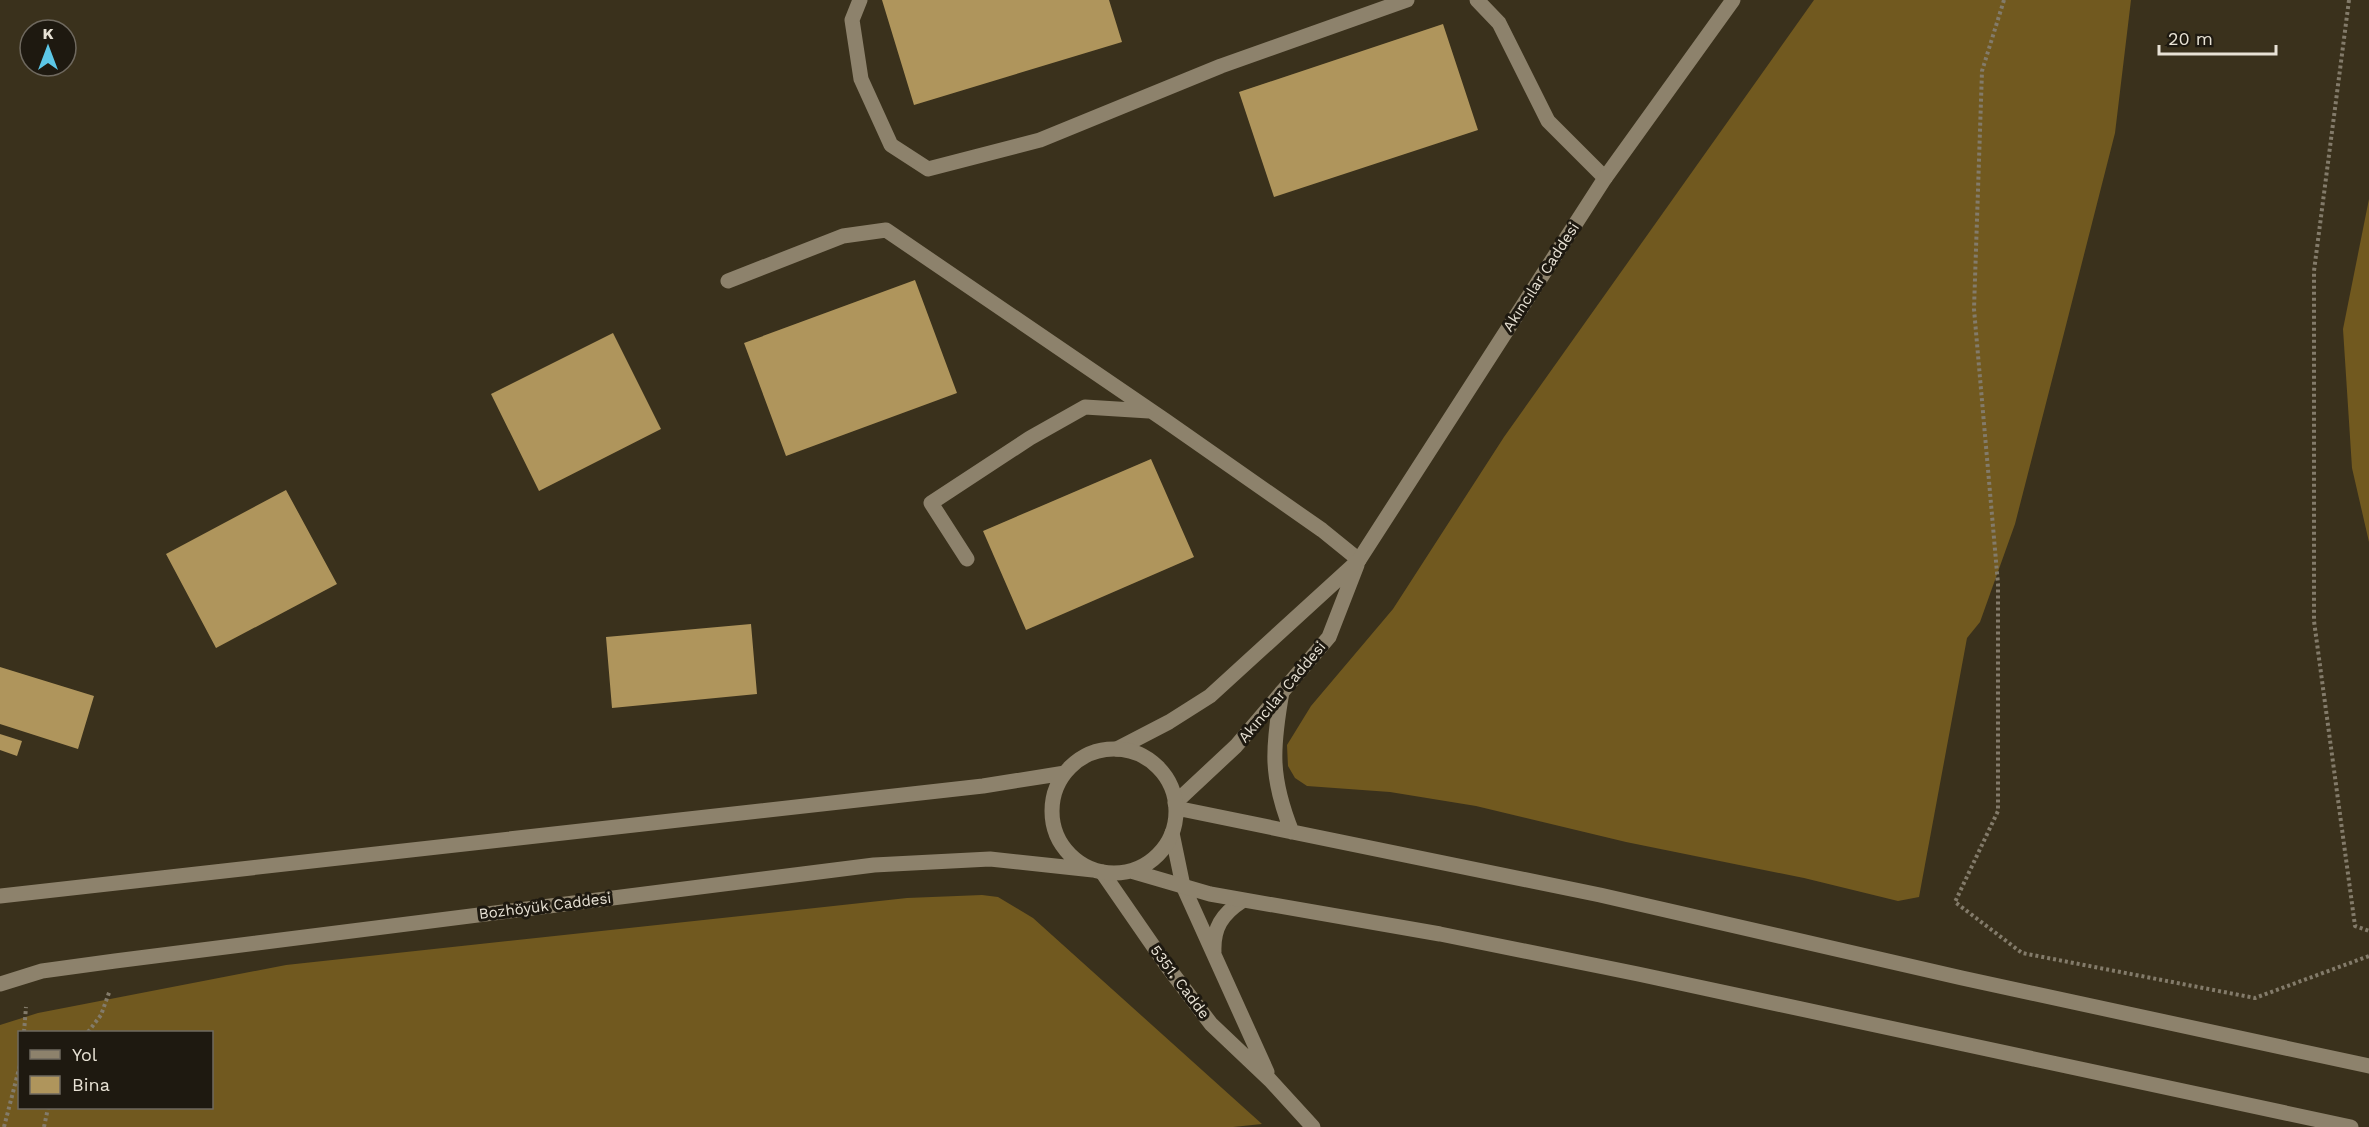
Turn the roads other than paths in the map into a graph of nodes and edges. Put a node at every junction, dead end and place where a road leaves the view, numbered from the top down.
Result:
1 (860, 0) edge
2 (1407, 0) edge
3 (1477, 0) edge
4 (1732, 0) edge
5 (1605, 178) junction
6 (728, 281) dead end
7 (1149, 411) junction
8 (967, 560) dead end
9 (1359, 560) junction
10 (1282, 692) junction
11 (1117, 749) junction
12 (1065, 773) junction
13 (1176, 805) junction
14 (1292, 832) junction
15 (1172, 833) junction
16 (1098, 871) junction
17 (1131, 871) junction
18 (1183, 886) junction
19 (0, 896) edge
20 (1242, 901) junction
21 (1214, 958) junction
22 (0, 984) edge
23 (2369, 1065) edge
24 (1270, 1080) junction
25 (1313, 1127) edge
26 (2351, 1127) edge

1 - 2 main road
3 - 5 main road
4 - 5 main road, Akıncılar Caddesi
5 - 9 main road, Akıncılar Caddesi
6 - 7 main road
7 - 8 main road
7 - 9 main road
9 - 10 main road, Akıncılar Caddesi
9 - 11 main road, Akıncılar Caddesi
10 - 13 main road, Akıncılar Caddesi
10 - 14 main road
11 - 12 main road
11 - 13 main road
12 - 16 main road
12 - 19 main road
13 - 14 main road
13 - 15 main road
14 - 23 main road
15 - 17 main road
15 - 18 main road, 5351. Cadde
16 - 17 main road
16 - 22 main road, Bozhöyük Caddesi
16 - 24 main road, 5351. Cadde
17 - 18 main road
18 - 20 main road
18 - 21 main road, 5351. Cadde
20 - 21 main road
20 - 26 main road
21 - 24 main road, 5351. Cadde
24 - 25 main road, 5351. Cadde

